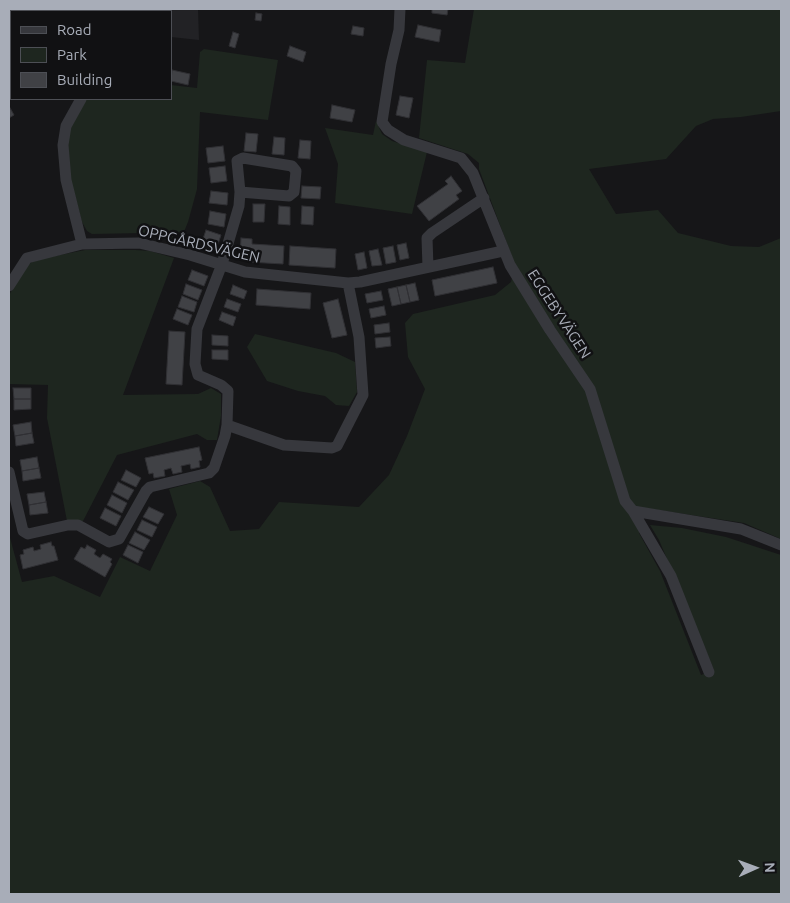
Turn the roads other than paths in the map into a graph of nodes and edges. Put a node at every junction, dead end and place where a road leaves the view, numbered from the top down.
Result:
1 (400, 9) edge
2 (80, 100) edge
3 (240, 192) junction
4 (484, 198) junction
5 (82, 244) junction
6 (503, 251) junction
7 (222, 264) junction
8 (428, 267) junction
9 (348, 283) junction
10 (9, 286) edge
11 (227, 425) junction
12 (9, 472) edge
13 (633, 511) junction
14 (781, 545) edge
15 (709, 672) dead end

1 - 4 street, EGGEBYVÄGEN
2 - 5 street
3 - 3 street
3 - 7 street
4 - 6 street, EGGEBYVÄGEN
4 - 8 street
5 - 7 street, OPPGÅRDSVÄGEN
5 - 10 street, OPPGÅRDSVÄGEN
6 - 8 street, OPPGÅRDSVÄGEN
6 - 13 street, EGGEBYVÄGEN
7 - 9 street, OPPGÅRDSVÄGEN
7 - 11 street
8 - 9 street, OPPGÅRDSVÄGEN
9 - 11 street
11 - 12 street
13 - 14 street
13 - 15 street, EGGEBYVÄGEN

